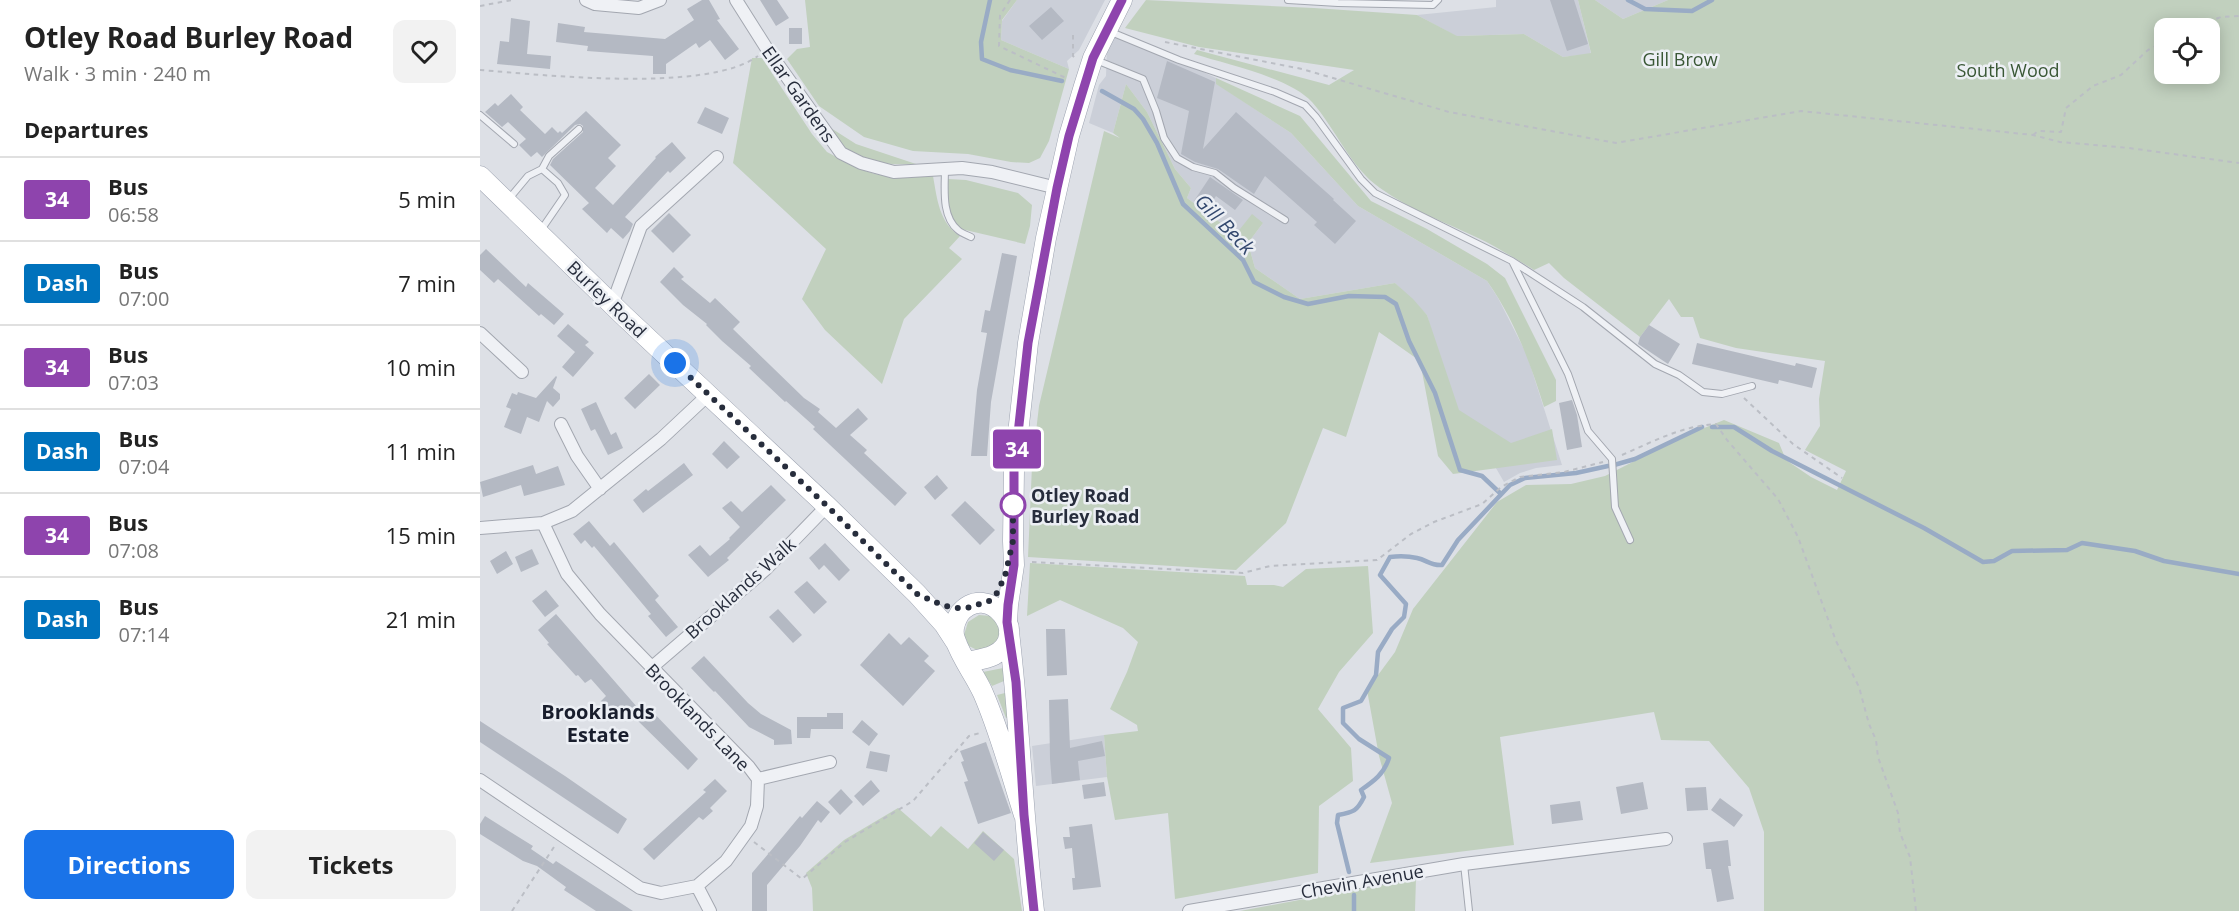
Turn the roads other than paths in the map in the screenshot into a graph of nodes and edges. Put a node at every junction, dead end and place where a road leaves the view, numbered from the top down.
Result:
1 (586, 0) edge
2 (660, 0) edge
3 (736, 0) edge
4 (1122, 0) edge
5 (1288, 0) edge
6 (1438, 0) edge
7 (1106, 30) junction
8 (1093, 58) junction
9 (480, 115) edge
10 (579, 129) dead end
11 (514, 144) dead end
12 (717, 157) dead end
13 (945, 168) junction
14 (542, 169) junction
15 (480, 176) edge
16 (1057, 188) junction
17 (506, 202) junction
18 (1285, 220) dead end
19 (538, 233) junction
20 (971, 237) dead end
21 (1512, 261) junction
22 (612, 304) junction
23 (480, 333) edge
24 (522, 372) dead end
25 (1752, 386) dead end
26 (708, 395) junction
27 (561, 424) dead end
28 (600, 489) junction
29 (827, 506) junction
30 (543, 523) junction
31 (480, 528) edge
32 (1630, 540) dead end
33 (1013, 541) junction
34 (917, 594) junction
35 (975, 606) junction
36 (1008, 625) junction
37 (957, 644) junction
38 (967, 662) junction
39 (651, 668) junction
40 (830, 762) dead end
41 (758, 779) junction
42 (480, 780) edge
43 (1024, 815) junction
44 (1666, 838) dead end
45 (1464, 864) junction
46 (697, 886) junction
47 (710, 911) edge
48 (1034, 911) edge
49 (1189, 911) edge
50 (1469, 911) edge

1 - 2 street
3 - 13 street, Ellar Gardens
4 - 7 main road
5 - 6 lane
7 - 8 main road
7 - 21 lane
8 - 16 main road
8 - 18 lane
9 - 11 lane
10 - 14 lane
12 - 22 street
13 - 16 street, Ellar Gardens
13 - 20 lane
14 - 17 lane
14 - 19 lane
15 - 17 main road, Burley Road
16 - 33 main road
17 - 19 main road, Burley Road
19 - 22 main road, Burley Road
21 - 25 lane
21 - 32 lane
22 - 26 main road, Burley Road
23 - 24 street
26 - 28 street
26 - 29 main road, Burley Road
27 - 28 street
28 - 30 street
29 - 34 main road, Burley Road
29 - 39 street, Brooklands Walk
30 - 31 street
30 - 39 street, Brooklands Lane
33 - 35 main road
33 - 36 main road
34 - 35 main road, Burley Road
34 - 37 main road, Burley Road
35 - 36 main road
35 - 37 main road
36 - 38 main road
36 - 43 main road
37 - 38 main road
38 - 43 main road
39 - 41 street, Brooklands Lane
40 - 41 street
41 - 46 street, Brooklands Lane
42 - 46 street, Brooklands Lane
43 - 48 main road
44 - 45 street, Chevin Avenue
45 - 49 street, Chevin Avenue
45 - 50 lane
46 - 47 street

